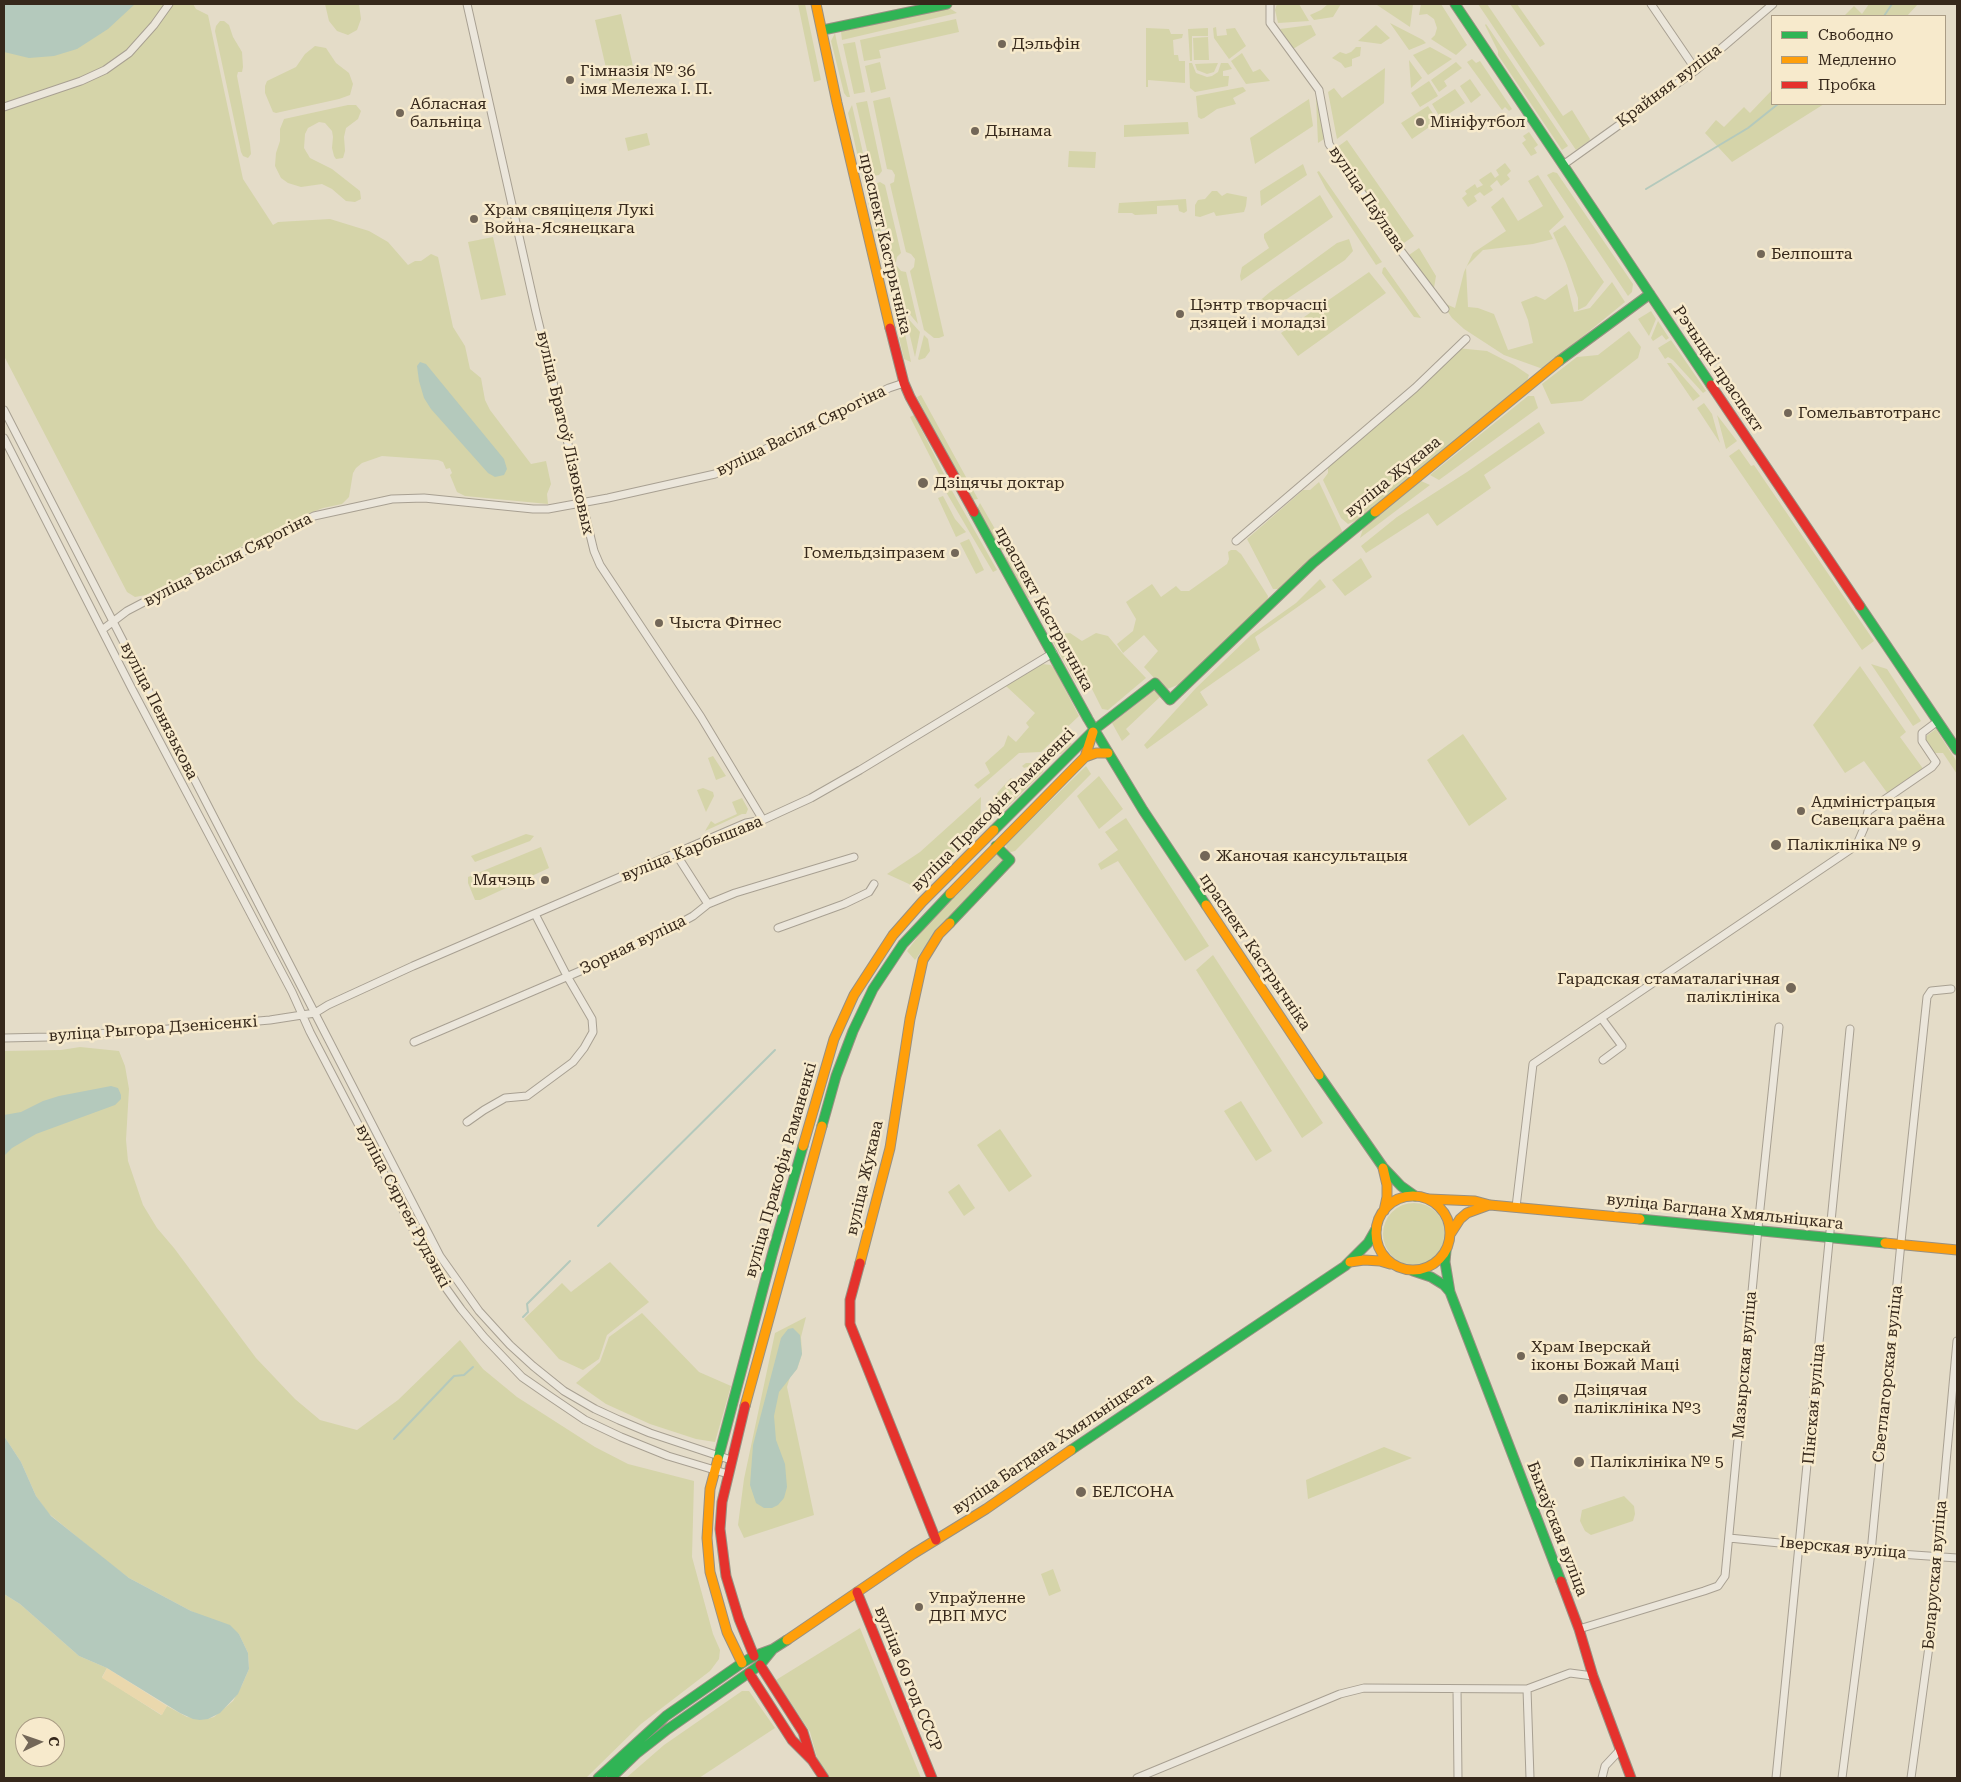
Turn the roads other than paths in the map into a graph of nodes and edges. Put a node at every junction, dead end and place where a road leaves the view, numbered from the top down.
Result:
1 (169, 4) edge
2 (467, 4) edge
3 (816, 4) edge
4 (947, 4) edge
5 (1270, 4) edge
6 (1454, 4) edge
7 (1651, 4) edge
8 (1773, 4) edge
9 (823, 30) junction
10 (1696, 70) junction
11 (4, 107) edge
12 (1563, 165) junction
13 (1650, 294) junction
14 (1444, 308) dead end
15 (1466, 339) dead end
16 (904, 383) junction
17 (4, 410) edge
18 (4, 438) edge
19 (581, 504) junction
20 (1236, 541) dead end
21 (113, 622) junction
22 (102, 630) junction
23 (1053, 653) junction
24 (1938, 721) junction
25 (1094, 730) junction
26 (1957, 750) edge
27 (1108, 753) junction
28 (1085, 757) junction
29 (763, 820) junction
30 (996, 846) junction
31 (676, 854) junction
32 (854, 857) dead end
33 (964, 860) junction
34 (972, 870) junction
35 (874, 884) dead end
36 (708, 904) junction
37 (536, 914) junction
38 (778, 928) dead end
39 (893, 935) junction
40 (903, 944) junction
41 (567, 976) junction
42 (1950, 989) dead end
43 (315, 1013) junction
44 (302, 1016) junction
45 (1602, 1019) junction
46 (1779, 1027) dead end
47 (1850, 1029) dead end
48 (4, 1038) edge
49 (414, 1042) dead end
50 (1603, 1060) dead end
51 (467, 1122) dead end
52 (1383, 1167) junction
53 (1415, 1196) junction
54 (1429, 1199) junction
55 (1490, 1205) junction
56 (1516, 1207) junction
57 (1384, 1211) junction
58 (1376, 1229) junction
59 (1758, 1231) junction
60 (1451, 1233) junction
61 (1829, 1238) junction
62 (1900, 1245) junction
63 (1957, 1250) edge
64 (1446, 1251) junction
65 (772, 1255) junction
66 (785, 1258) junction
67 (1349, 1263) junction
68 (1393, 1264) junction
69 (1413, 1271) junction
70 (1450, 1292) junction
71 (1957, 1341) edge
72 (718, 1456) junction
73 (731, 1460) junction
74 (714, 1469) junction
75 (728, 1474) junction
76 (1729, 1538) junction
77 (936, 1540) junction
78 (1800, 1545) junction
79 (1871, 1552) junction
80 (1936, 1556) junction
81 (1957, 1558) edge
82 (857, 1592) junction
83 (1579, 1629) junction
84 (773, 1649) junction
85 (754, 1656) junction
86 (742, 1663) junction
87 (760, 1665) junction
88 (749, 1673) junction
89 (1593, 1676) junction
90 (1457, 1689) junction
91 (1527, 1689) junction
92 (1620, 1750) junction
93 (812, 1760) junction
94 (598, 1778) edge
95 (611, 1778) edge
96 (824, 1778) edge
97 (932, 1778) edge
98 (1137, 1778) edge
99 (1458, 1778) edge
100 (1530, 1778) edge
101 (1602, 1778) edge
102 (1631, 1778) edge
103 (1776, 1778) edge
104 (1842, 1778) edge
105 (1911, 1778) edge

1 - 11 street
2 - 19 street, вуліца Братоў Лізюковых
3 - 9 main road, праспект Кастрычніка
4 - 9 main road
5 - 14 street, вуліца Паўлава
6 - 12 main road, Рэчыцкі праспект
7 - 10 street
8 - 10 street, Крайняя вуліца
9 - 16 main road, праспект Кастрычніка
10 - 12 street, Крайняя вуліца
12 - 13 main road, Рэчыцкі праспект
13 - 24 main road, Рэчыцкі праспект
13 - 25 main road, вуліца Жукава
15 - 20 street
16 - 19 street, вуліца Васіля Сярогіна
16 - 23 main road, праспект Кастрычніка
17 - 21 street, вуліца Пенязькова
18 - 22 street, вуліца Пенязькова
19 - 21 street, вуліца Васіля Сярогіна
19 - 29 street, вуліца Братоў Лізюковых
21 - 22 street, вуліца Васіля Сярогіна
21 - 43 street, вуліца Пенязькова
22 - 44 street, вуліца Пенязькова
23 - 25 main road, праспект Кастрычніка
23 - 29 street, вуліца Карбышава
24 - 26 main road, Рэчыцкі праспект
24 - 45 street
25 - 27 main road, праспект Кастрычніка
25 - 28 main road, вуліца Пракофія Раманенкі
25 - 33 main road, вуліца Пракофія Раманенкі
27 - 28 main road
27 - 52 main road, праспект Кастрычніка
28 - 30 main road, вуліца Пракофія Раманенкі
29 - 31 street, вуліца Карбышава
30 - 34 main road, вуліца Пракофія Раманенкі
30 - 77 main road, вуліца Жукава
31 - 36 street
31 - 37 street, вуліца Карбышава
32 - 36 street, Зорная вуліца
33 - 34 main road
33 - 39 main road, вуліца Пракофія Раманенкі
34 - 40 main road, вуліца Пракофія Раманенкі
35 - 38 street
36 - 41 street, Зорная вуліца
37 - 41 street
37 - 43 street, вуліца Карбышава
39 - 40 main road
39 - 65 main road, вуліца Пракофія Раманенкі
40 - 66 main road, вуліца Пракофія Раманенкі
41 - 49 street, Зорная вуліца
41 - 51 street
42 - 62 street, Светлагорская вуліца
43 - 44 street, вуліца Рыгора Дзенісенкі
43 - 72 street, вуліца Сяргея Рудэнкі
44 - 48 street, вуліца Рыгора Дзенісенкі
44 - 74 street, вуліца Сяргея Рудэнкі
45 - 50 street
45 - 56 street
46 - 59 street, Мазырская вуліца
47 - 61 street, Пінская вуліца
52 - 53 main road, праспект Кастрычніка
52 - 57 main road, праспект Кастрычніка
53 - 54 main road
53 - 57 main road
54 - 55 main road, вуліца Багдана Хмяльніцкага
54 - 60 main road
55 - 56 main road, вуліца Багдана Хмяльніцкага
55 - 60 main road, вуліца Багдана Хмяльніцкага
56 - 59 main road, вуліца Багдана Хмяльніцкага
57 - 58 main road
58 - 67 main road, вуліца Багдана Хмяльніцкага
58 - 68 main road
59 - 61 main road, вуліца Багдана Хмяльніцкага
59 - 76 street, Мазырская вуліца
60 - 64 main road
61 - 62 main road, вуліца Багдана Хмяльніцкага
61 - 78 street, Пінская вуліца
62 - 63 main road, вуліца Багдана Хмяльніцкага
62 - 79 street, Светлагорская вуліца
64 - 69 main road
64 - 70 main road, Быхаўская вуліца
65 - 66 main road
65 - 72 main road, вуліца Пракофія Раманенкі
66 - 73 main road, вуліца Пракофія Раманенкі
67 - 68 main road, вуліца Багдана Хмяльніцкага
67 - 77 main road, вуліца Багдана Хмяльніцкага
68 - 69 main road
69 - 70 main road, Быхаўская вуліца
70 - 83 main road, Быхаўская вуліца
71 - 80 street, Беларуская вуліца
72 - 73 street, вуліца Сяргея Рудэнкі
72 - 74 main road, вуліца Пракофія Раманенкі
73 - 75 main road, вуліца Пракофія Раманенкі
74 - 75 street, вуліца Сяргея Рудэнкі
74 - 86 main road, вуліца Пракофія Раманенкі
75 - 85 main road, вуліца Пракофія Раманенкі
76 - 78 street, Іверская вуліца
76 - 83 street, Мазырская вуліца
77 - 82 main road, вуліца Багдана Хмяльніцкага
78 - 79 street, Іверская вуліца
78 - 103 street, Пінская вуліца
79 - 80 street, Іверская вуліца
79 - 104 street, Светлагорская вуліца
80 - 81 street, Іверская вуліца
80 - 105 street, Беларуская вуліца
82 - 84 main road, вуліца Багдана Хмяльніцкага
82 - 97 main road, вуліца 60 год СССР
83 - 89 main road, Быхаўская вуліца
84 - 85 main road, вуліца Багдана Хмяльніцкага
84 - 87 main road, вуліца Багдана Хмяльніцкага
85 - 86 main road, вуліца Багдана Хмяльніцкага
85 - 87 main road, вуліца Пракофія Раманенкі
86 - 88 main road, вуліца Пракофія Раманенкі
86 - 94 main road, вуліца Багдана Хмяльніцкага
87 - 88 main road, вуліца Багдана Хмяльніцкага
87 - 93 main road
88 - 93 main road
88 - 95 main road, вуліца Багдана Хмяльніцкага
89 - 91 street
89 - 92 main road, Быхаўская вуліца
90 - 91 street
90 - 98 street
90 - 99 street
91 - 100 street
92 - 101 street
92 - 102 main road, Быхаўская вуліца
93 - 96 main road

